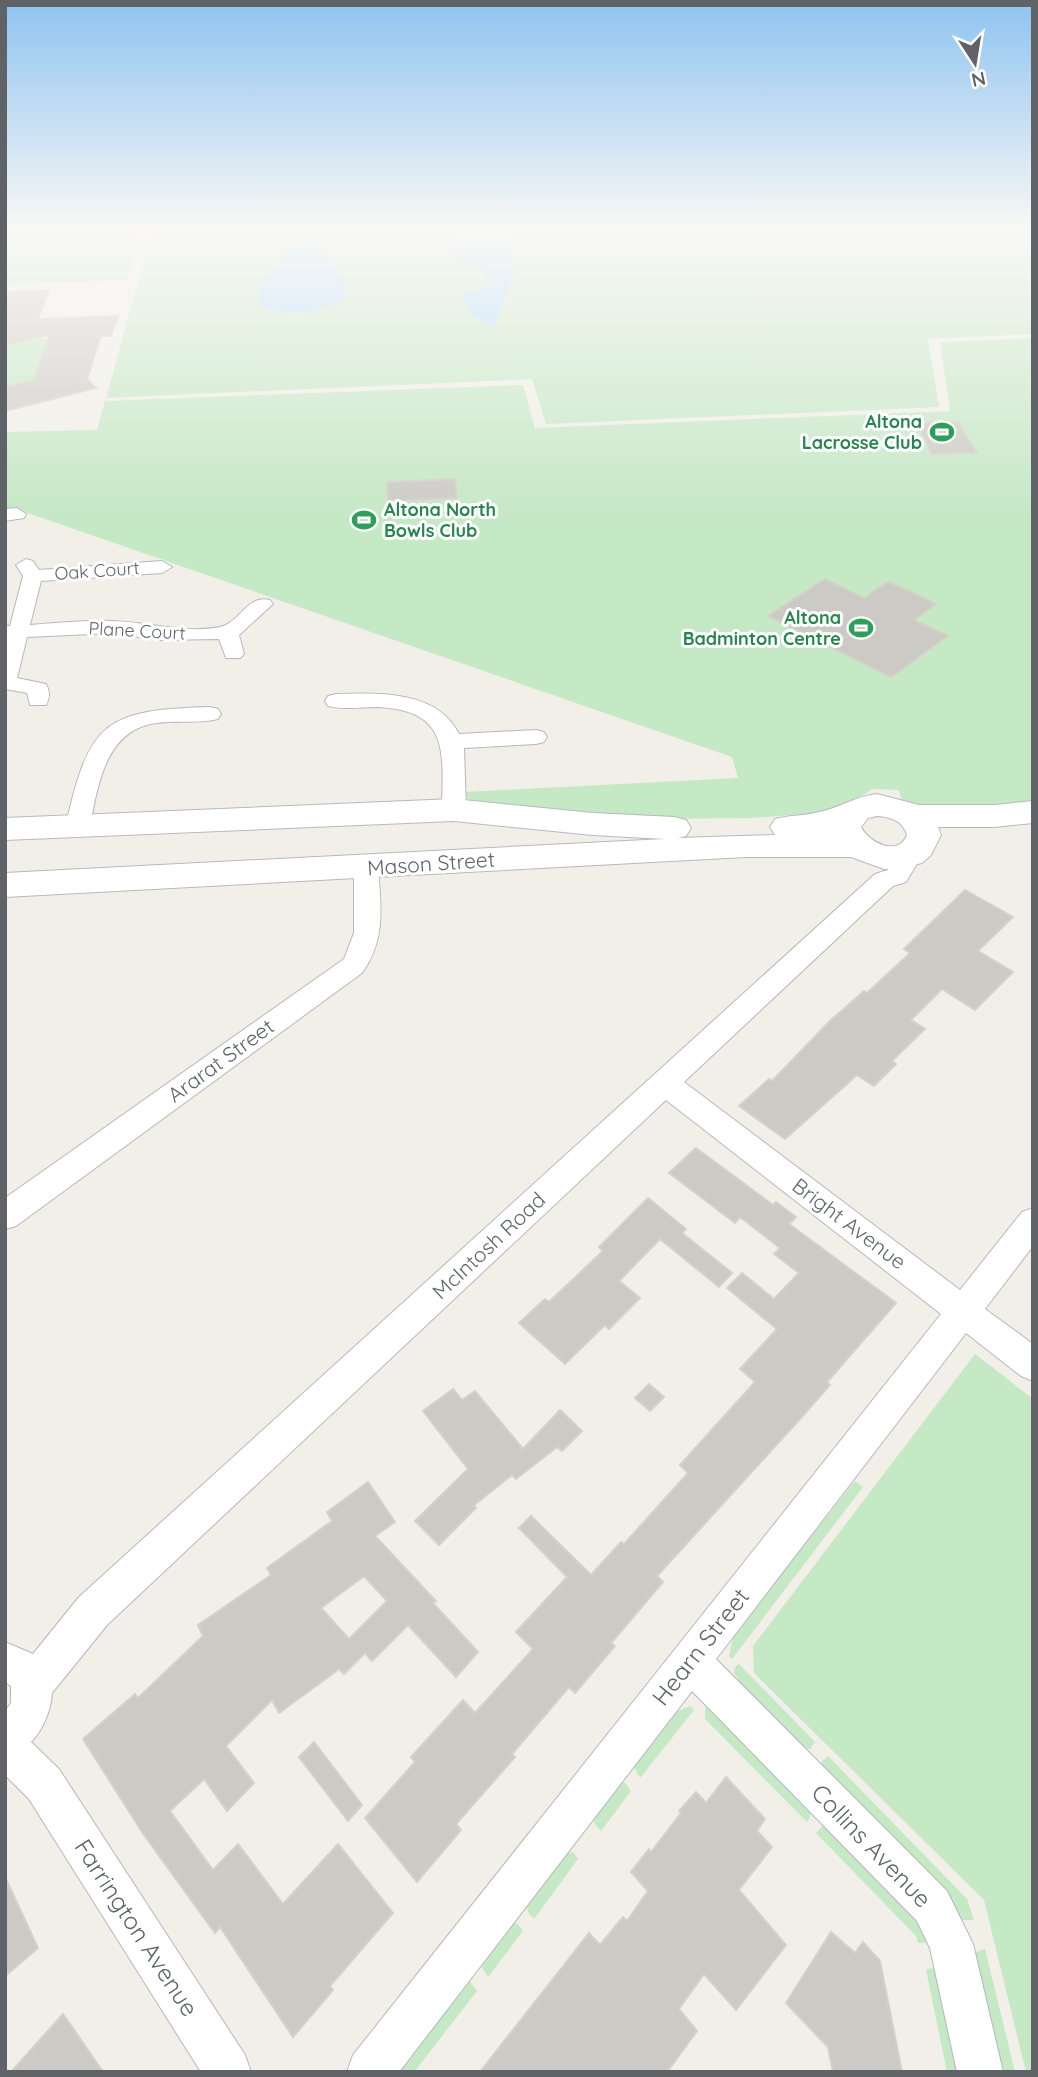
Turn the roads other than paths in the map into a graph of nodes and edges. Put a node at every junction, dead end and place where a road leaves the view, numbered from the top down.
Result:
1 (162, 567) dead end
2 (263, 604) dead end
3 (12, 632) edge
4 (228, 633) junction
5 (233, 654) dead end
6 (5, 682) edge
7 (38, 700) dead end
8 (336, 701) dead end
9 (210, 715) dead end
10 (536, 737) dead end
11 (452, 741) junction
12 (454, 810) junction
13 (1033, 812) edge
14 (514, 814) junction
15 (78, 825) junction
16 (5, 829) edge
17 (1033, 832) edge
18 (856, 837) junction
19 (916, 837) junction
20 (494, 859) junction
21 (366, 868) junction
22 (884, 880) junction
23 (5, 885) edge
24 (665, 1083) junction
25 (5, 1216) edge
26 (1033, 1222) edge
27 (964, 1312) junction
28 (1033, 1365) edge
29 (690, 1661) junction
30 (15, 1702) edge
31 (228, 2072) edge
32 (370, 2072) edge
33 (980, 2072) edge

1 - 3 street, Oak Court
2 - 4 street
3 - 4 street, Plane Court
3 - 6 street, Oak Court
4 - 5 street
6 - 7 street
8 - 11 street
9 - 15 street
10 - 11 street
11 - 12 street
12 - 14 street
12 - 15 street
13 - 19 street
14 - 18 street
14 - 20 street
15 - 16 street
17 - 19 street
18 - 19 street
18 - 19 street
18 - 20 street, Mason Street
18 - 22 street
19 - 22 street, McIntosh Road
20 - 21 street, Mason Street
21 - 23 street, Mason Street
21 - 25 street, Ararat Street
22 - 24 street, McIntosh Road
24 - 27 street, Bright Avenue
24 - 30 street, McIntosh Road
26 - 27 street, Hearn Street
27 - 28 street, Bright Avenue
27 - 29 street, Hearn Street
29 - 32 street, Hearn Street
29 - 33 street, Collins Avenue
30 - 31 street, Farrington Avenue

